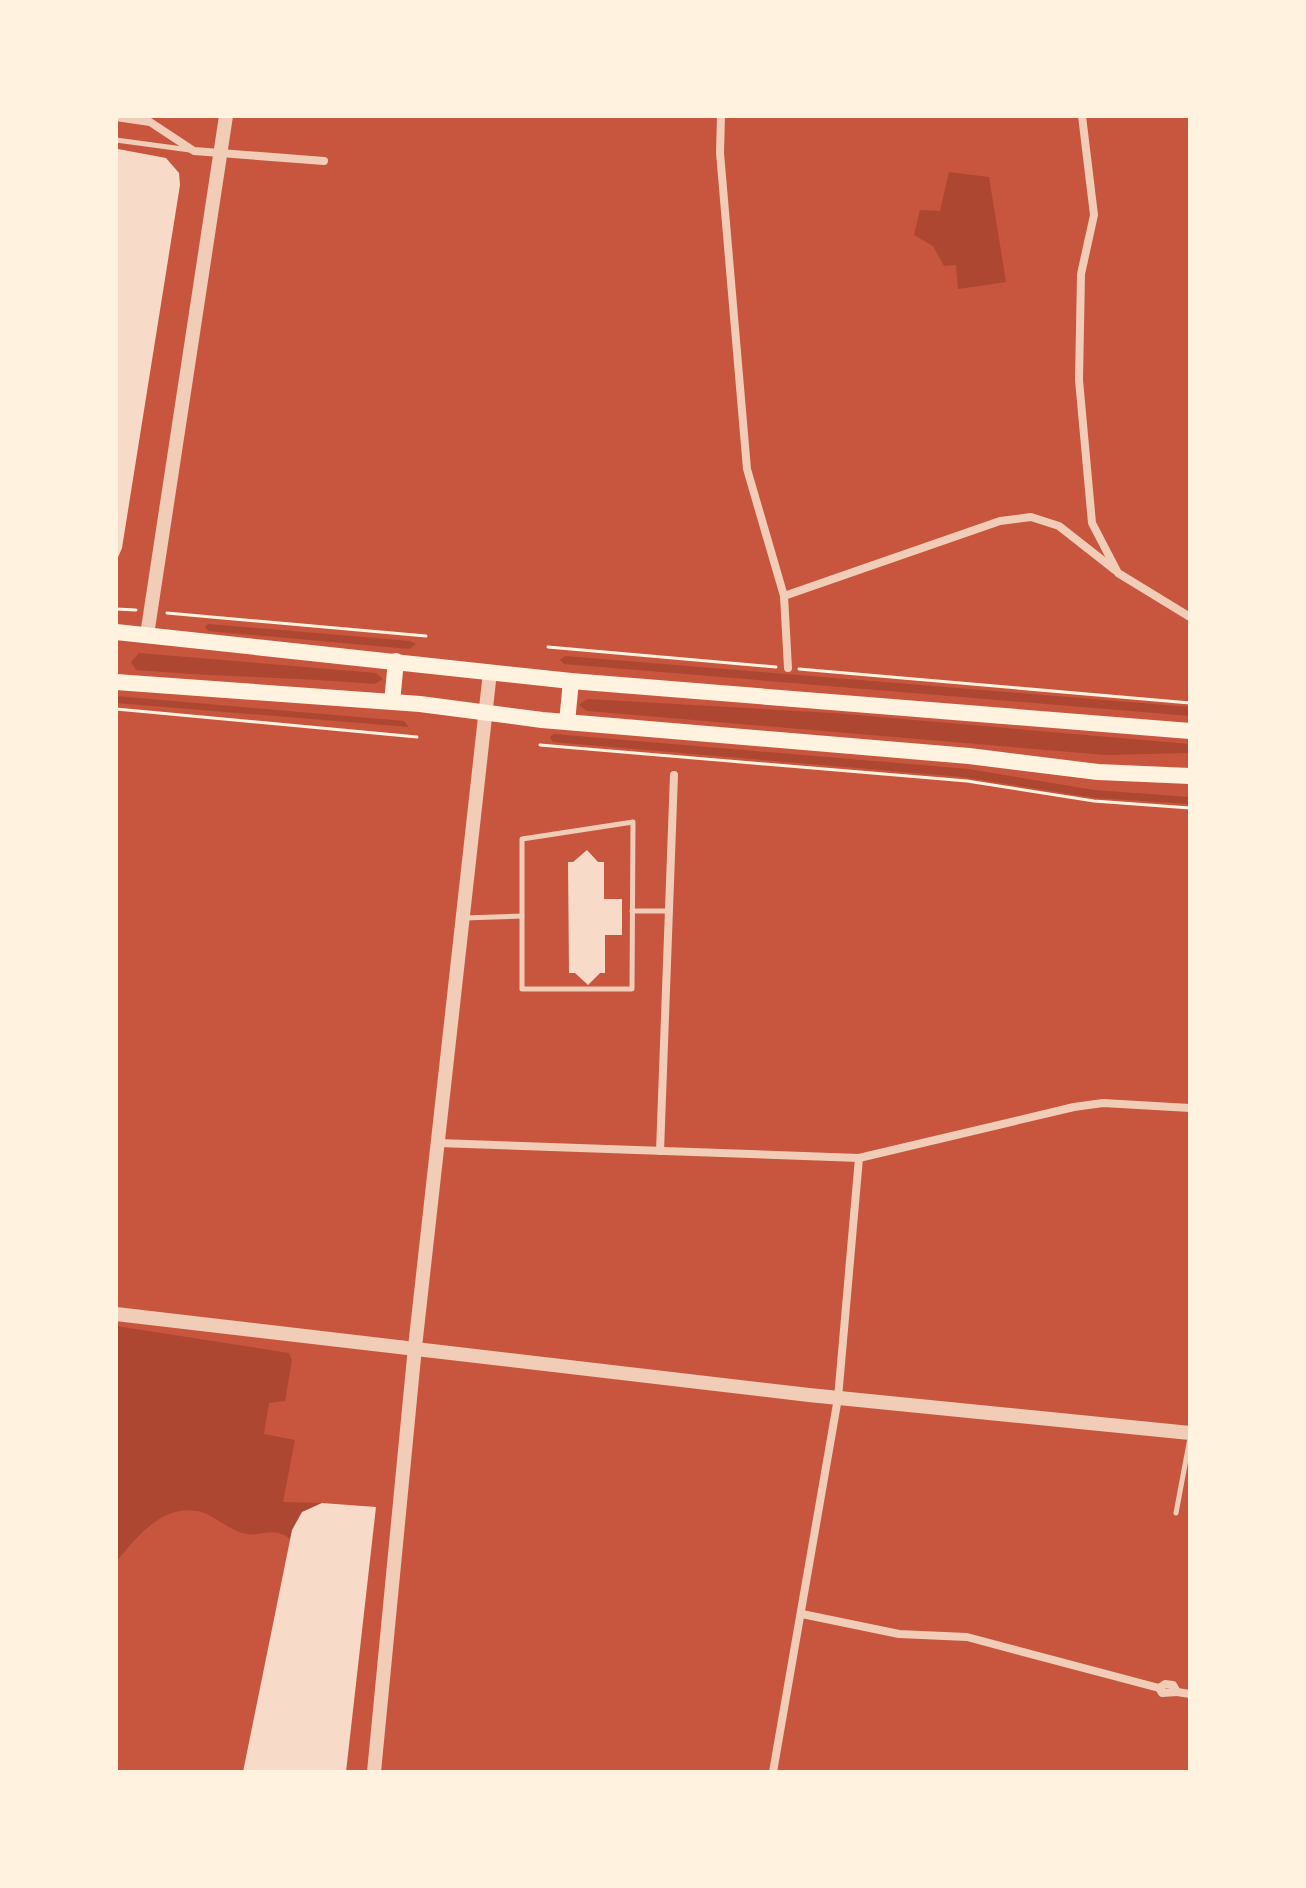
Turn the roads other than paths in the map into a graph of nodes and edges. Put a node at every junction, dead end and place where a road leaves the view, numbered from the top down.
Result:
1 (226, 116) edge
2 (721, 116) edge
3 (1082, 116) edge
4 (116, 117) edge
5 (116, 140) edge
6 (194, 151) junction
7 (220, 154) junction
8 (324, 161) dead end
9 (1118, 573) junction
10 (784, 596) junction
11 (1190, 617) edge
12 (116, 632) edge
13 (147, 635) junction
14 (396, 661) junction
15 (788, 668) road end
16 (490, 672) junction
17 (571, 681) junction
18 (116, 682) edge
19 (392, 702) junction
20 (486, 713) junction
21 (567, 722) junction
22 (1190, 731) edge
23 (674, 775) dead end
24 (1190, 776) edge
25 (632, 911) junction
26 (669, 911) junction
27 (522, 916) junction
28 (463, 918) junction
29 (1190, 1108) edge
30 (438, 1143) junction
31 (660, 1151) junction
32 (859, 1158) junction
33 (116, 1314) edge
34 (415, 1347) junction
35 (838, 1398) junction
36 (1190, 1435) edge
37 (1176, 1513) dead end
38 (802, 1614) junction
39 (1190, 1694) edge
40 (374, 1772) edge
41 (773, 1772) edge

1 - 7 street
2 - 10 street
3 - 9 street
4 - 6 street
5 - 6 lane
6 - 7 street
7 - 8 street
7 - 13 street
9 - 10 street
9 - 11 street
10 - 15 street
12 - 13 main road
13 - 14 main road
14 - 16 main road
14 - 19 main road
16 - 17 main road
16 - 20 street
17 - 21 main road
17 - 22 main road
18 - 19 main road
19 - 20 main road
20 - 21 main road
20 - 28 street
21 - 24 main road
23 - 26 street
25 - 26 lane
25 - 27 lane
25 - 27 lane
26 - 31 street
27 - 28 lane
28 - 30 street
29 - 32 street
30 - 31 street
30 - 34 street
31 - 32 street
32 - 35 street
33 - 34 street
34 - 35 street
34 - 40 street
35 - 36 street
35 - 38 street
36 - 37 lane
38 - 39 street
38 - 41 street

